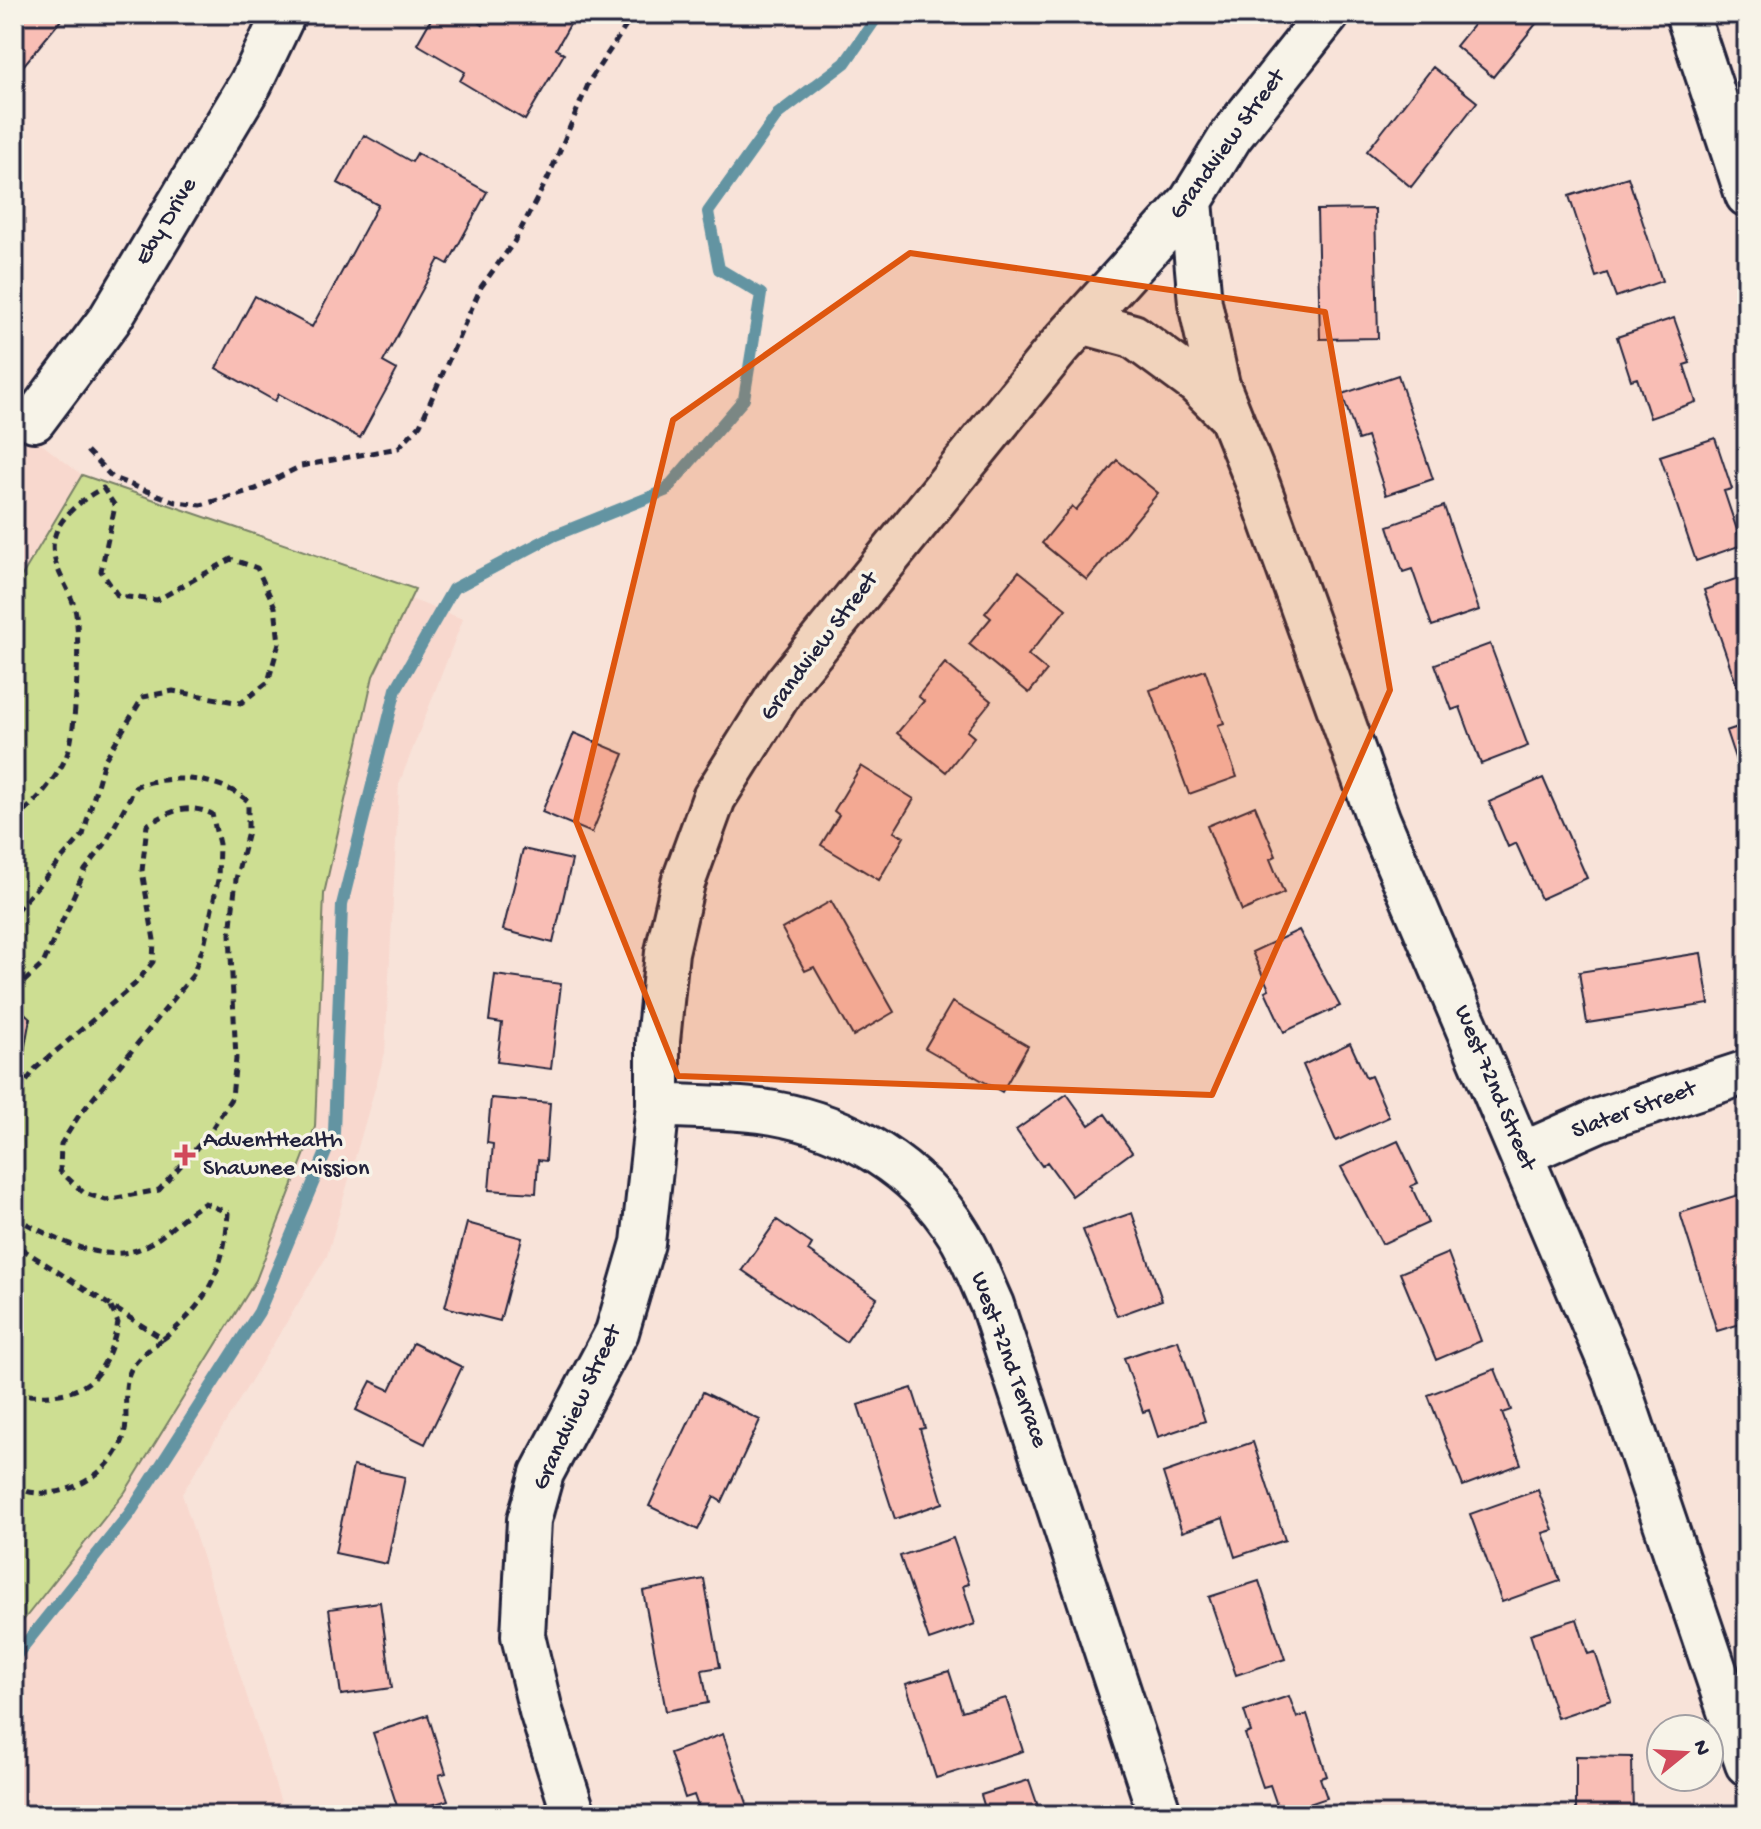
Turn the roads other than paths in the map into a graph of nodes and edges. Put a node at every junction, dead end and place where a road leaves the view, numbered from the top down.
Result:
1 (284, 14) edge
2 (1328, 14) edge
3 (1687, 14) edge
4 (1747, 195) edge
5 (1191, 201) junction
6 (1081, 322) junction
7 (1230, 416) junction
8 (34, 420) dead end
9 (1747, 1072) edge
10 (658, 1105) junction
11 (1522, 1154) junction
12 (1747, 1764) edge
13 (574, 1815) edge
14 (1160, 1815) edge

1 - 8 street, Eby Drive
2 - 5 street, Grandview Street
3 - 4 street
5 - 6 street, Grandview Street
5 - 7 street, West 72nd Street
6 - 7 street, West 72nd Street
6 - 10 street, Grandview Street
7 - 11 street, West 72nd Street
9 - 11 street, Slater Street
10 - 13 street, Grandview Street
10 - 14 street, West 72nd Terrace
11 - 12 street, West 72nd Street

